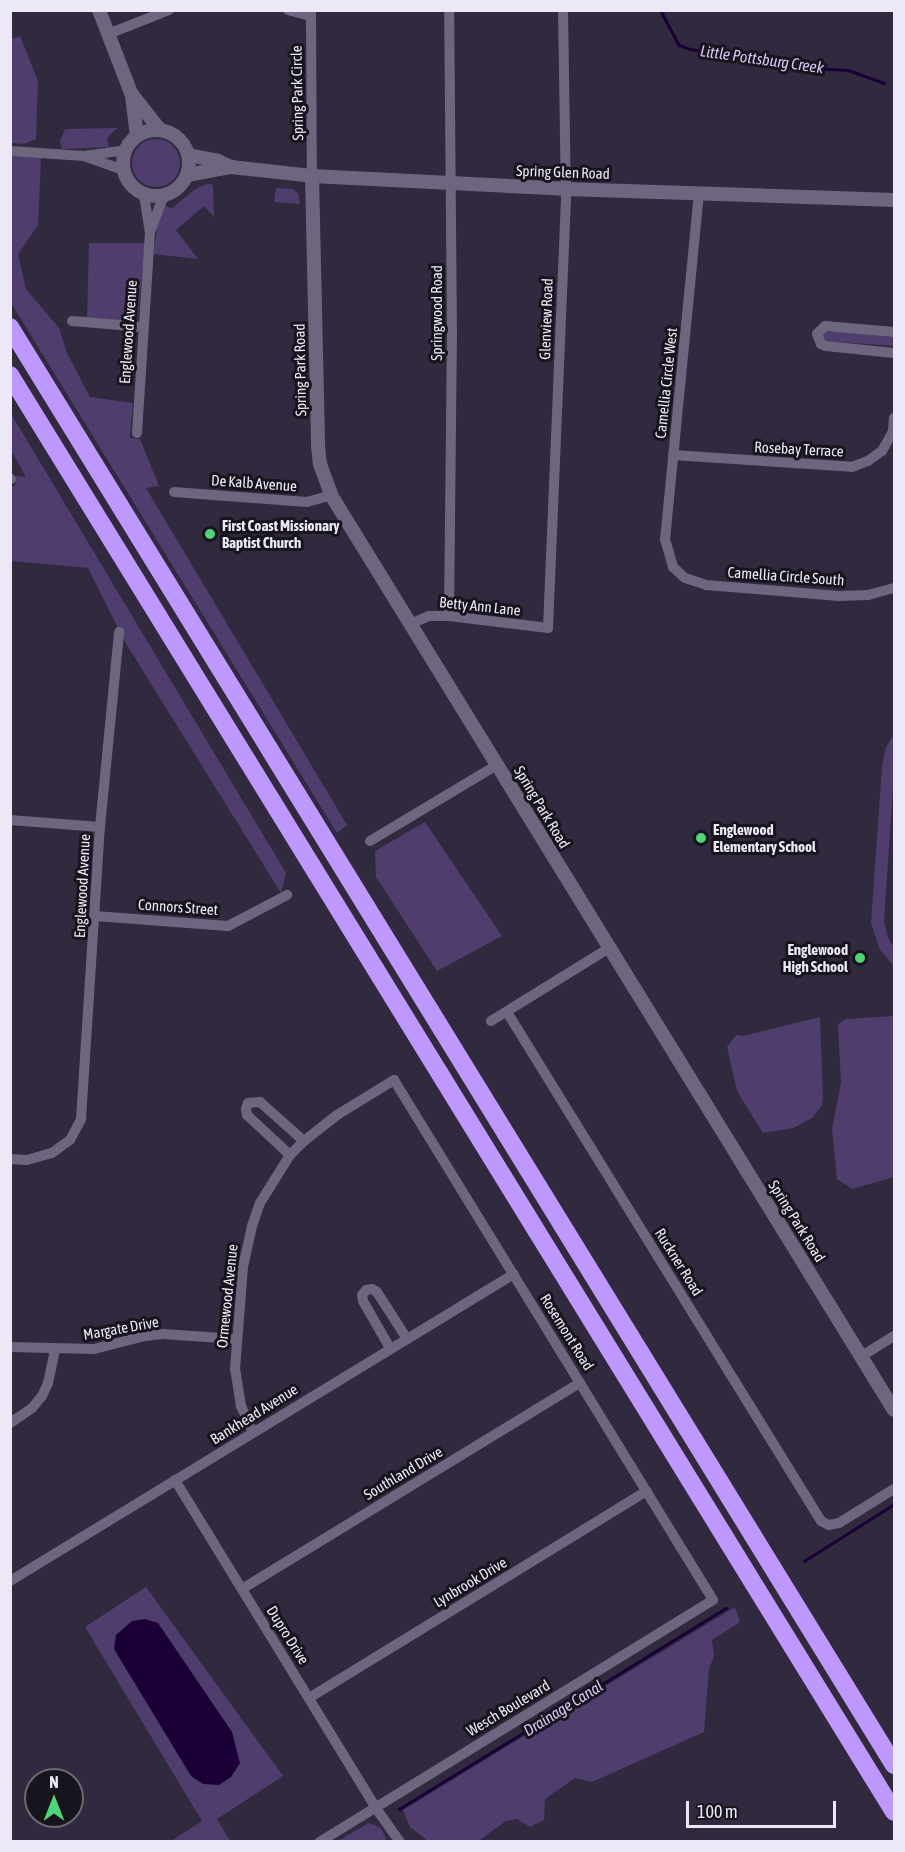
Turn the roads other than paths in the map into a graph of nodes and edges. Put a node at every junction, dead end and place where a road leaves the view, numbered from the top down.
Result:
1 (99, 10) edge
2 (169, 10) edge
3 (288, 10) edge
4 (449, 10) edge
5 (563, 10) edge
6 (311, 13) edge
7 (108, 34) junction
8 (131, 93) junction
9 (160, 130) junction
10 (137, 136) junction
11 (126, 150) junction
12 (10, 151) edge
13 (188, 155) junction
14 (84, 156) junction
15 (231, 167) junction
16 (123, 170) junction
17 (187, 175) junction
18 (312, 176) junction
19 (452, 183) junction
20 (565, 189) junction
21 (699, 193) junction
22 (144, 194) junction
23 (167, 194) junction
24 (894, 200) edge
25 (150, 233) junction
26 (72, 321) dead end
27 (10, 327) edge
28 (143, 327) junction
29 (894, 332) edge
30 (894, 353) edge
31 (10, 375) edge
32 (894, 418) edge
33 (137, 433) dead end
34 (673, 455) junction
35 (174, 492) dead end
36 (331, 495) junction
37 (678, 572) joint
38 (894, 588) edge
39 (448, 616) junction
40 (410, 624) junction
41 (548, 628) joint
42 (119, 632) dead end
43 (497, 765) junction
44 (10, 820) edge
45 (100, 826) junction
46 (370, 841) dead end
47 (287, 895) dead end
48 (95, 916) junction
49 (609, 948) junction
50 (507, 1012) junction
51 (491, 1021) dead end
52 (394, 1080) joint
53 (304, 1141) junction
54 (290, 1155) junction
55 (10, 1159) edge
56 (513, 1274) junction
57 (894, 1336) edge
58 (236, 1339) junction
59 (407, 1339) junction
60 (10, 1347) edge
61 (390, 1348) junction
62 (55, 1350) junction
63 (862, 1356) junction
64 (580, 1383) junction
65 (894, 1410) edge
66 (10, 1423) edge
67 (254, 1432) junction
68 (175, 1480) junction
69 (894, 1489) edge
70 (647, 1491) junction
71 (10, 1581) edge
72 (242, 1589) junction
73 (713, 1600) joint
74 (309, 1698) junction
75 (894, 1765) edge
76 (375, 1807) junction
77 (894, 1812) edge
78 (319, 1842) edge
79 (400, 1842) edge

1 - 7 main road
2 - 7 street
3 - 6 street
4 - 19 street, Springwood Road
5 - 20 street, Glenview Road
6 - 18 street, Spring Park Circle
7 - 8 main road
8 - 9 main road
8 - 10 main road
9 - 10 main road
9 - 13 main road
10 - 11 main road
11 - 14 street
11 - 16 main road
12 - 14 street
13 - 15 main road, Spring Glen Road
13 - 17 main road
14 - 16 street
15 - 17 main road, Spring Glen Road
15 - 18 main road, Spring Glen Road
16 - 22 main road
17 - 23 main road
18 - 19 main road, Spring Glen Road
18 - 36 main road, Spring Park Road
19 - 20 main road, Spring Glen Road
19 - 39 street, Springwood Road
20 - 21 main road, Spring Glen Road
20 - 41 street, Glenview Road
21 - 24 main road, Spring Glen Road
21 - 34 street, Camellia Circle West
22 - 23 main road
22 - 25 street, Englewood Avenue
23 - 25 street, Englewood Avenue
25 - 28 street, Englewood Avenue
26 - 28 street
27 - 75 highway
28 - 33 street, Englewood Avenue
29 - 30 street
31 - 77 highway
32 - 34 street, Rosebay Terrace
34 - 37 street, Camellia Circle West
35 - 36 street, De Kalb Avenue
36 - 40 main road, Spring Park Road
37 - 38 street, Camellia Circle South
39 - 40 street, Betty Ann Lane
39 - 41 street, Betty Ann Lane
40 - 43 main road, Spring Park Road
42 - 45 street, Englewood Avenue
43 - 46 street
43 - 49 main road, Spring Park Road
44 - 45 street
45 - 48 street, Englewood Avenue
47 - 48 street, Connors Street
48 - 55 street, Englewood Avenue
49 - 50 street
49 - 63 main road, Spring Park Road
50 - 51 street
50 - 69 street, Ruckner Road
52 - 53 street, Ormewood Avenue
52 - 56 street, Rosemont Road
53 - 54 street, Ormewood Avenue
53 - 54 street
54 - 58 street, Ormewood Avenue
56 - 59 street, Bankhead Avenue
56 - 64 street, Rosemont Road
57 - 63 street
58 - 62 street, Margate Drive
58 - 67 street, Ormewood Avenue
59 - 61 street, Bankhead Avenue
59 - 61 street
60 - 62 street, Margate Drive
61 - 67 street, Bankhead Avenue
62 - 66 street
63 - 65 main road, Spring Park Road
64 - 70 street, Rosemont Road
64 - 72 street, Southland Drive
67 - 68 street, Bankhead Avenue
68 - 71 street, Bankhead Avenue
68 - 72 street, Dupro Drive
70 - 73 street, Rosemont Road
70 - 74 street, Lynbrook Drive
72 - 74 street, Dupro Drive
73 - 76 street, Wesch Boulevard
74 - 76 street, Dupro Drive
76 - 78 street, Wesch Boulevard
76 - 79 street, Dupro Drive

